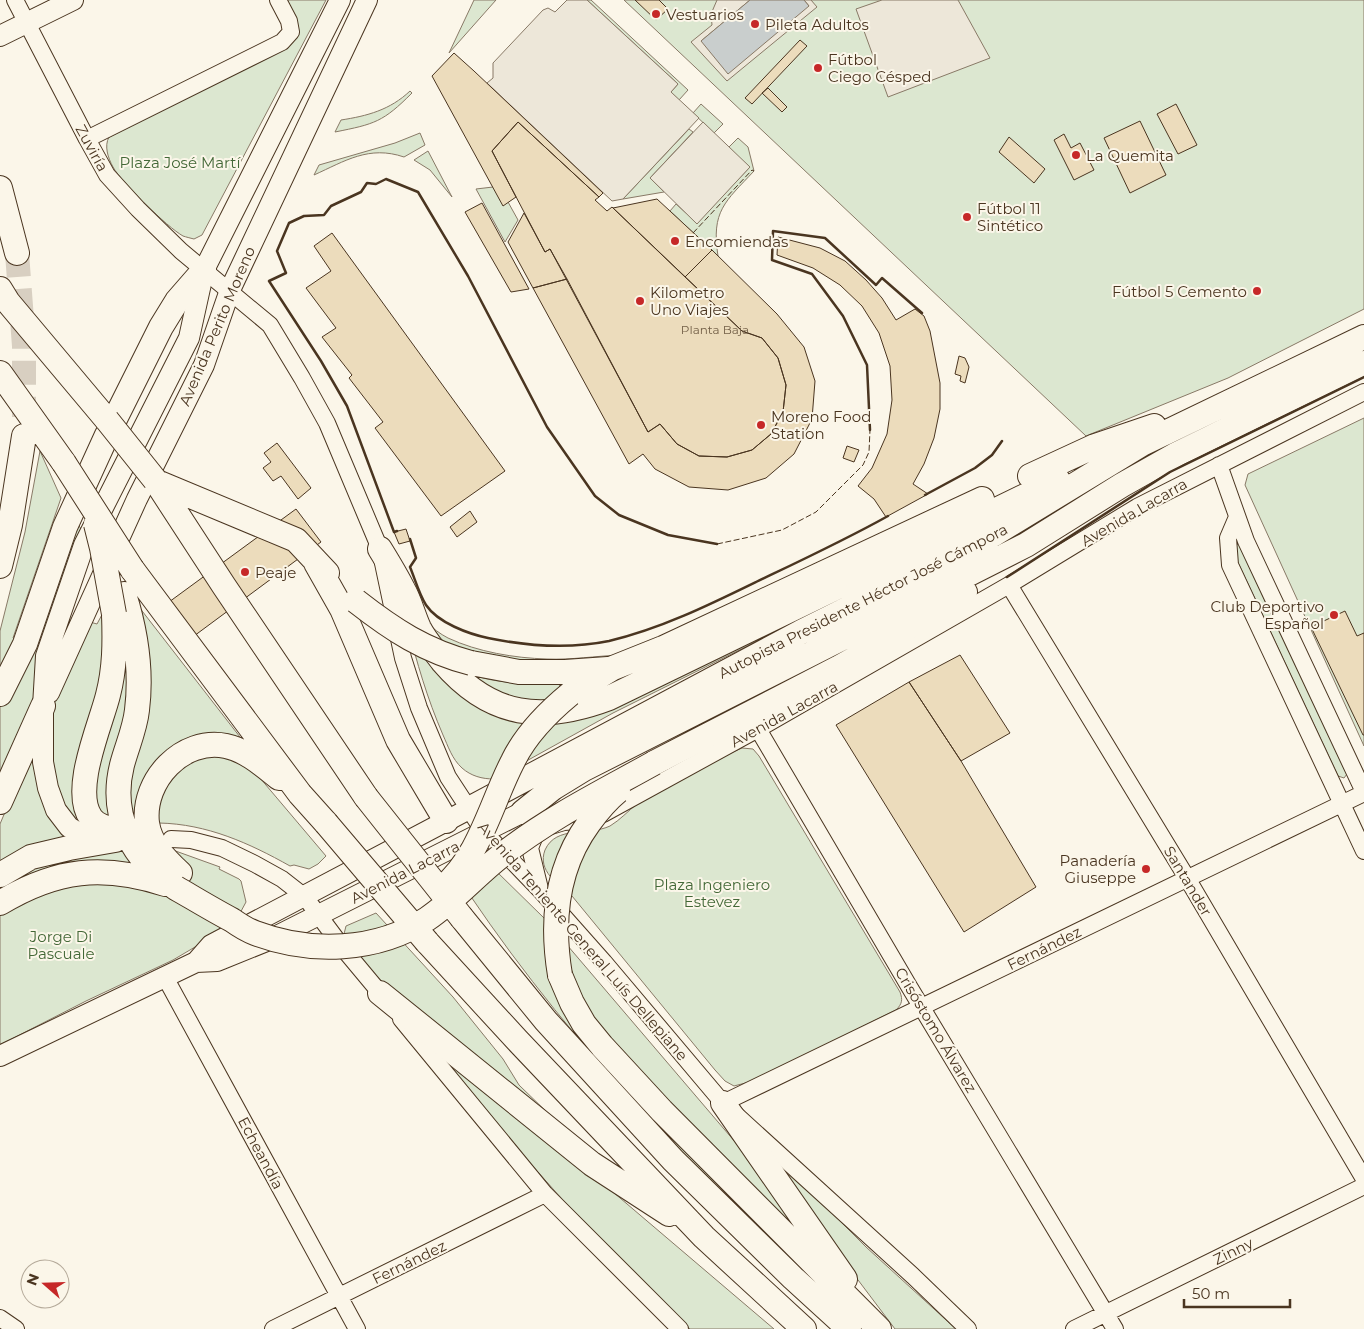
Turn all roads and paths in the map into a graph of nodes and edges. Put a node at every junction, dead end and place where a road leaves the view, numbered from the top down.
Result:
1 (15, 0) edge
2 (73, 0) edge
3 (278, 0) edge
4 (340, 0) edge
5 (367, 0) edge
6 (26, 23) junction
7 (0, 36) edge
8 (87, 140) junction
9 (0, 188) edge
10 (17, 253) tunnel mouth
11 (204, 270) junction
12 (0, 289) edge
13 (230, 290) junction
14 (1364, 337) edge
15 (1364, 362) edge
16 (0, 373) edge
17 (1252, 391) junction
18 (1364, 392) edge
19 (24, 436) tunnel mouth
20 (1142, 444) junction
21 (1219, 465) junction
22 (156, 482) junction
23 (90, 506) junction
24 (1237, 517) junction
25 (1026, 546) junction
26 (380, 549) junction
27 (316, 563) junction
28 (0, 566) edge
29 (1009, 585) junction
30 (119, 604) junction
31 (606, 672) junction
32 (0, 694) edge
33 (43, 706) junction
34 (758, 729) junction
35 (654, 762) junction
36 (1364, 792) edge
37 (300, 794) junction
38 (0, 802) edge
39 (1342, 804) junction
40 (469, 810) junction
41 (523, 812) junction
42 (446, 821) junction
43 (484, 832) junction
44 (536, 833) junction
45 (114, 837) junction
46 (170, 839) dead end
47 (1364, 851) edge
48 (0, 874) edge
49 (1187, 878) junction
50 (177, 882) junction
51 (541, 891) junction
52 (305, 897) junction
53 (0, 903) edge
54 (319, 915) junction
55 (196, 962) junction
56 (165, 977) junction
57 (380, 993) junction
58 (923, 1007) junction
59 (0, 1056) edge
60 (723, 1103) junction
61 (1364, 1179) edge
62 (1364, 1186) edge
63 (545, 1194) junction
64 (704, 1238) junction
65 (338, 1296) junction
66 (1106, 1314) junction
67 (0, 1318) edge
68 (879, 1328) edge
69 (16, 1329) edge
70 (273, 1329) edge
71 (357, 1329) edge
72 (680, 1329) edge
73 (804, 1329) edge
74 (849, 1329) edge
75 (968, 1329) edge
76 (1074, 1329) edge
77 (1115, 1329) edge

1 - 6 street, Zuviría
2 - 6 main road
3 - 8 street
4 - 11 main road, Avenida Perito Moreno
5 - 13 main road, Avenida Perito Moreno
6 - 7 main road
6 - 8 street, Zuviría
8 - 11 street, Zuviría
9 - 10 highway
11 - 13 street, Avenida Teniente General Luís Dellepiane
11 - 32 highway
11 - 33 main road, Avenida Perito Moreno
12 - 22 highway, bridge
13 - 26 street, Avenida Teniente General Luís Dellepiane
13 - 33 main road, Avenida Perito Moreno
14 - 17 highway, Autopista Presidente Héctor José Cámpora
15 - 25 highway, Autopista Presidente Héctor José Cámpora
16 - 23 highway, bridge
17 - 20 highway, Autopista Presidente Héctor José Cámpora
17 - 31 highway
18 - 21 street, Avenida Lacarra
19 - 28 highway
20 - 26 highway
20 - 40 highway, Autopista Presidente Héctor José Cámpora
21 - 24 street
21 - 29 street, Avenida Lacarra
22 - 27 highway
22 - 74 highway, bridge
23 - 30 highway, bridge
23 - 37 highway, bridge
24 - 36 street
24 - 39 street
25 - 35 highway
25 - 41 highway, Autopista Presidente Héctor José Cámpora
26 - 40 street, Avenida Teniente General Luís Dellepiane
27 - 31 highway, bridge
27 - 42 highway
29 - 34 street, Avenida Lacarra
29 - 49 street, Santander
30 - 45 highway
30 - 50 highway
31 - 50 highway, bridge
33 - 38 highway
33 - 45 main road, Avenida Perito Moreno
34 - 44 street, Avenida Lacarra
34 - 58 street, Crisóstomo Álvarez
35 - 50 highway, bridge
35 - 68 highway, bridge
36 - 39 street, Fernández
37 - 50 highway
37 - 64 highway, bridge
39 - 47 street
39 - 49 street, Fernández
40 - 42 main road, Avenida Lacarra
40 - 43 street, Avenida Teniente General Luís Dellepiane
41 - 43 main road, Avenida Lacarra
41 - 44 street
42 - 52 main road, Avenida Lacarra
43 - 51 street, Avenida Teniente General Luís Dellepiane
43 - 54 main road, Avenida Lacarra
44 - 51 street
45 - 48 highway
46 - 52 street
49 - 58 street, Fernández
49 - 61 street, Santander
50 - 53 highway
51 - 60 street, Avenida Teniente General Luís Dellepiane
52 - 54 street
52 - 55 main road, Avenida Lacarra
54 - 55 main road, Avenida Lacarra
54 - 57 street
55 - 56 main road, Avenida Lacarra
56 - 59 main road, Avenida Lacarra
56 - 65 street, Echeandía
57 - 63 street
57 - 64 highway
58 - 60 street, Fernández
58 - 66 street, Crisóstomo Álvarez
60 - 68 highway
60 - 75 street, Avenida Teniente General Luís Dellepiane
62 - 66 street, Zinny
63 - 65 street, Fernández
63 - 72 street
64 - 73 highway
65 - 70 street, Fernández
65 - 71 street, Echeandía
66 - 76 street, Zinny
66 - 77 street, Crisóstomo Álvarez
67 - 69 street

